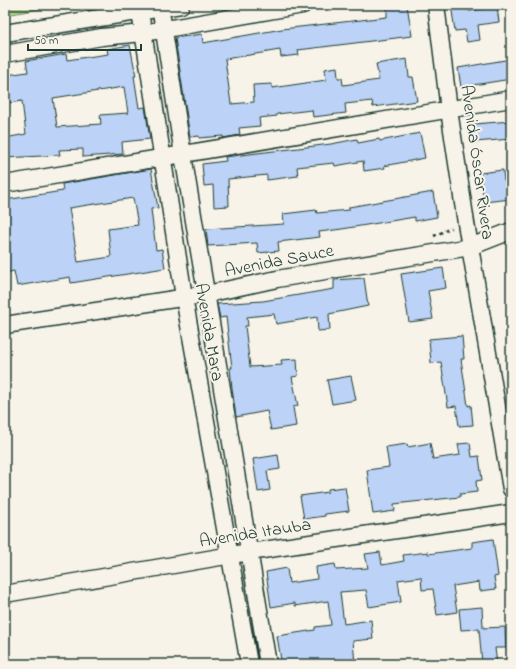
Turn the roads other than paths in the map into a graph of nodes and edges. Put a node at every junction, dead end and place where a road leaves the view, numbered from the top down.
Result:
1 (181, 5) edge
2 (303, 5) edge
3 (436, 5) edge
4 (160, 7) edge
5 (139, 9) edge
6 (164, 29) junction
7 (5, 33) edge
8 (143, 33) junction
9 (5, 54) edge
10 (511, 99) edge
11 (449, 110) junction
12 (183, 155) junction
13 (162, 158) junction
14 (5, 184) edge
15 (511, 231) edge
16 (470, 247) junction
17 (207, 294) junction
18 (184, 297) junction
19 (5, 325) edge
20 (511, 489) edge
21 (511, 513) edge
22 (249, 552) junction
23 (230, 556) junction
24 (5, 594) edge
25 (249, 664) edge
26 (268, 664) edge

1 - 4 street
2 - 6 street
3 - 11 street, Avenida Óscar Rivera
4 - 5 street
4 - 6 street, Avenida Mara
5 - 7 street
5 - 8 street, Avenida Mara
6 - 8 street
6 - 12 street, Avenida Mara
8 - 9 street
8 - 13 street, Avenida Mara
10 - 11 street
11 - 12 street
11 - 16 street, Avenida Óscar Rivera
12 - 13 street
12 - 17 street, Avenida Mara
13 - 14 street
13 - 18 street, Avenida Mara
15 - 16 street, Avenida Sauce
16 - 17 street, Avenida Sauce
16 - 20 street, Avenida Óscar Rivera
17 - 18 street, Avenida Sauce
17 - 22 street, Avenida Mara
18 - 19 street, Avenida Sauce
18 - 23 street, Avenida Mara
21 - 22 street, Avenida Itauba
22 - 23 street, Avenida Itauba
22 - 26 street, Avenida Mara
23 - 24 street, Avenida Itauba
23 - 25 street, Avenida Mara

